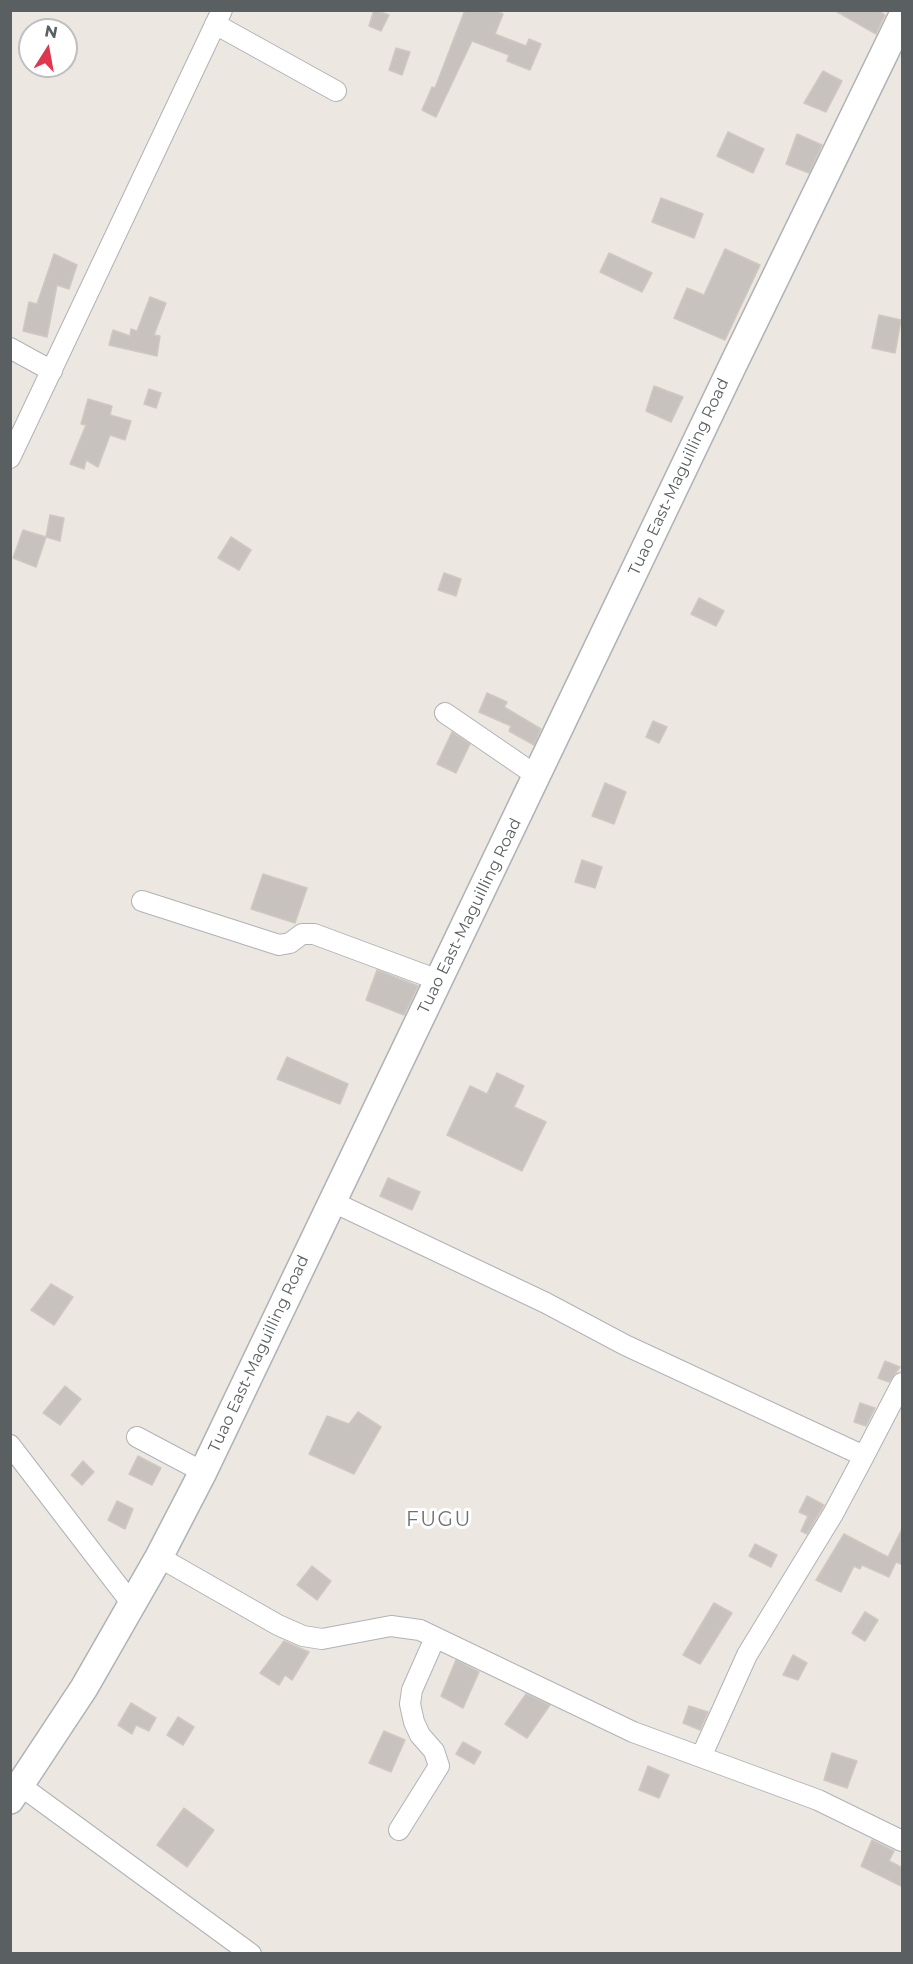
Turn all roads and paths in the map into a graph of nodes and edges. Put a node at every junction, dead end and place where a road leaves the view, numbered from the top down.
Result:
1 (219, 17) edge
2 (903, 17) edge
3 (336, 91) dead end
4 (10, 348) edge
5 (52, 371) junction
6 (10, 458) edge
7 (446, 713) dead end
8 (537, 776) junction
9 (142, 901) dead end
10 (438, 980) junction
11 (331, 1201) junction
12 (903, 1383) edge
13 (137, 1437) dead end
14 (10, 1445) edge
15 (864, 1456) junction
16 (203, 1472) junction
17 (159, 1557) junction
18 (132, 1604) junction
19 (435, 1638) junction
20 (701, 1757) junction
21 (16, 1793) edge
22 (399, 1830) dead end
23 (903, 1841) edge
24 (251, 1953) edge

1 - 3 street
1 - 5 street
2 - 8 main road, Tuao East-Maguilling Road
4 - 5 street
5 - 6 street
7 - 8 street
8 - 10 main road, Tuao East-Maguilling Road
9 - 10 street
10 - 11 main road, Tuao East-Maguilling Road
11 - 15 street
11 - 16 main road, Tuao East-Maguilling Road
12 - 15 street
13 - 16 street
14 - 18 street
15 - 20 street
16 - 17 main road, Tuao East-Maguilling Road
17 - 18 main road, Tuao East-Maguilling Road
17 - 19 street
18 - 21 main road, Tuao East-Maguilling Road
19 - 20 street
19 - 22 street
20 - 23 street
21 - 24 street

